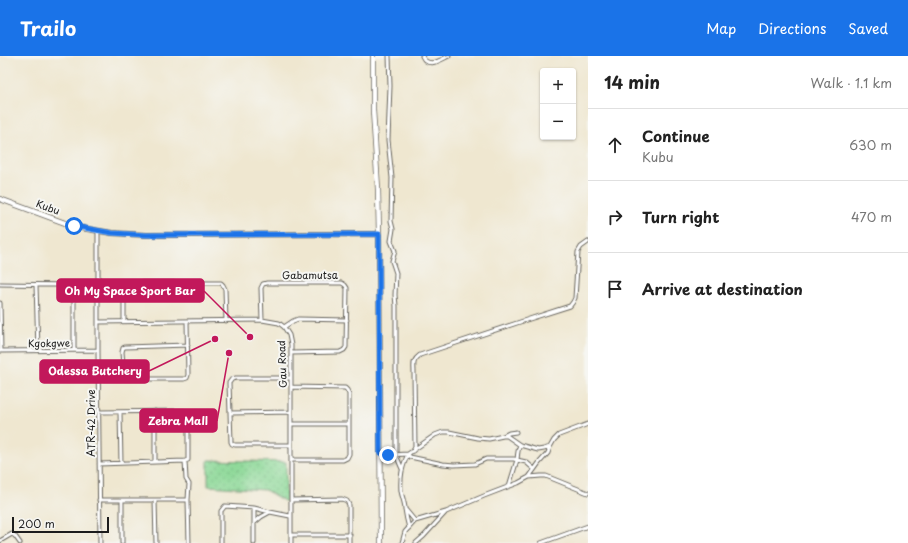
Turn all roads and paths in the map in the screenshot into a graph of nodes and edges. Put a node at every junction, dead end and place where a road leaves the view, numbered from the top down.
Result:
1 (373, 56) edge
2 (389, 56) edge
3 (422, 56) edge
4 (449, 56) edge
5 (0, 199) edge
6 (379, 223) junction
7 (98, 231) junction
8 (367, 234) junction
9 (379, 234) junction
10 (588, 242) edge
11 (0, 284) edge
12 (36, 285) junction
13 (0, 302) edge
14 (262, 320) junction
15 (347, 320) junction
16 (124, 321) junction
17 (188, 321) junction
18 (226, 321) junction
19 (98, 322) junction
20 (284, 327) junction
21 (188, 345) junction
22 (38, 350) junction
23 (74, 350) junction
24 (98, 350) junction
25 (1, 351) edge
26 (291, 353) junction
27 (124, 378) junction
28 (291, 378) junction
29 (98, 379) junction
30 (291, 387) junction
31 (99, 412) junction
32 (120, 412) junction
33 (154, 412) junction
34 (291, 412) junction
35 (230, 413) junction
36 (291, 424) junction
37 (349, 424) junction
38 (588, 424) edge
39 (516, 432) dead end
40 (503, 436) junction
41 (291, 445) junction
42 (520, 445) junction
43 (550, 447) junction
44 (413, 451) junction
45 (380, 453) junction
46 (408, 454) junction
47 (396, 455) junction
48 (291, 460) junction
49 (518, 460) junction
50 (185, 461) junction
51 (155, 462) junction
52 (121, 463) junction
53 (99, 464) junction
54 (402, 469) junction
55 (534, 470) junction
56 (529, 477) junction
57 (509, 486) junction
58 (588, 493) edge
59 (99, 500) junction
60 (155, 500) junction
61 (188, 500) junction
62 (291, 500) junction
63 (122, 501) junction
64 (254, 508) junction
65 (405, 509) junction
66 (270, 512) junction
67 (446, 512) junction
68 (290, 516) junction
69 (416, 521) junction
70 (254, 523) junction
71 (588, 526) edge
72 (409, 528) junction
73 (291, 535) junction
74 (350, 535) junction
75 (0, 541) edge
76 (20, 543) edge
77 (100, 543) edge
78 (122, 543) edge
79 (156, 543) edge
80 (189, 543) edge
81 (221, 543) edge
82 (254, 543) edge
83 (291, 543) edge
84 (349, 543) edge
85 (381, 543) edge
86 (402, 543) edge
87 (416, 543) edge
88 (541, 543) edge

1 - 6 main road
2 - 47 street
3 - 4 street
5 - 7 main road, Kubu
6 - 8 main road
6 - 9 main road
7 - 8 main road, Kubu
7 - 19 street, ATR-42 Drive
8 - 9 main road, Kubu
9 - 45 main road
10 - 44 street
11 - 12 street
12 - 22 street
12 - 23 street
13 - 25 street
14 - 15 street, Gabamutsa
14 - 18 street, Gau Road
14 - 20 street, Gau Road
15 - 20 street
15 - 26 street, Gabamutsa
16 - 17 street, Gau Road
16 - 18 street
16 - 19 street, Gau Road
17 - 18 street, Gau Road
17 - 21 street
19 - 24 street, ATR-42 Drive
20 - 26 street, Gau Road
21 - 27 street
21 - 27 street
22 - 23 street, Kgokgwe
22 - 25 street, Kgokgwe
23 - 24 street, Kgokgwe
24 - 29 street, ATR-42 Drive
26 - 28 street, Gau Road
27 - 29 street
28 - 30 street, Gau Road
28 - 35 street
29 - 31 street, ATR-42 Drive
30 - 34 street, Gau Road
30 - 37 street
31 - 32 street
31 - 53 street, ATR-42 Drive
32 - 33 street
32 - 52 street
33 - 50 street
33 - 51 street
34 - 35 street
34 - 36 street, Gau Road
35 - 41 street
36 - 37 street
36 - 41 street, Gau Road
37 - 48 street
38 - 43 street
39 - 40 street
40 - 42 street
40 - 44 street
41 - 48 street, Gau Road
42 - 43 street
42 - 49 street
43 - 55 street
44 - 46 street
45 - 47 street
45 - 85 main road
46 - 47 street
46 - 49 street
46 - 54 street
47 - 54 street
48 - 62 street, Gau Road
49 - 55 street
49 - 57 street
50 - 51 street
50 - 61 street
51 - 52 street
52 - 53 street
53 - 59 street, ATR-42 Drive
54 - 65 street
55 - 56 street
56 - 57 street
56 - 58 street
57 - 67 street
59 - 63 street
59 - 77 street, ATR-42 Drive
60 - 61 street
60 - 63 street
60 - 79 street
61 - 80 street
62 - 68 street, Gau Road
62 - 74 street
63 - 78 street
64 - 66 street
64 - 70 street
64 - 81 street
65 - 69 street
65 - 72 street
66 - 68 street
66 - 70 street
67 - 69 street
67 - 87 street
68 - 73 street, Gau Road
69 - 72 street
70 - 82 street
71 - 88 street
72 - 86 street
73 - 74 street
73 - 83 street, Gau Road
74 - 84 street
75 - 76 street

